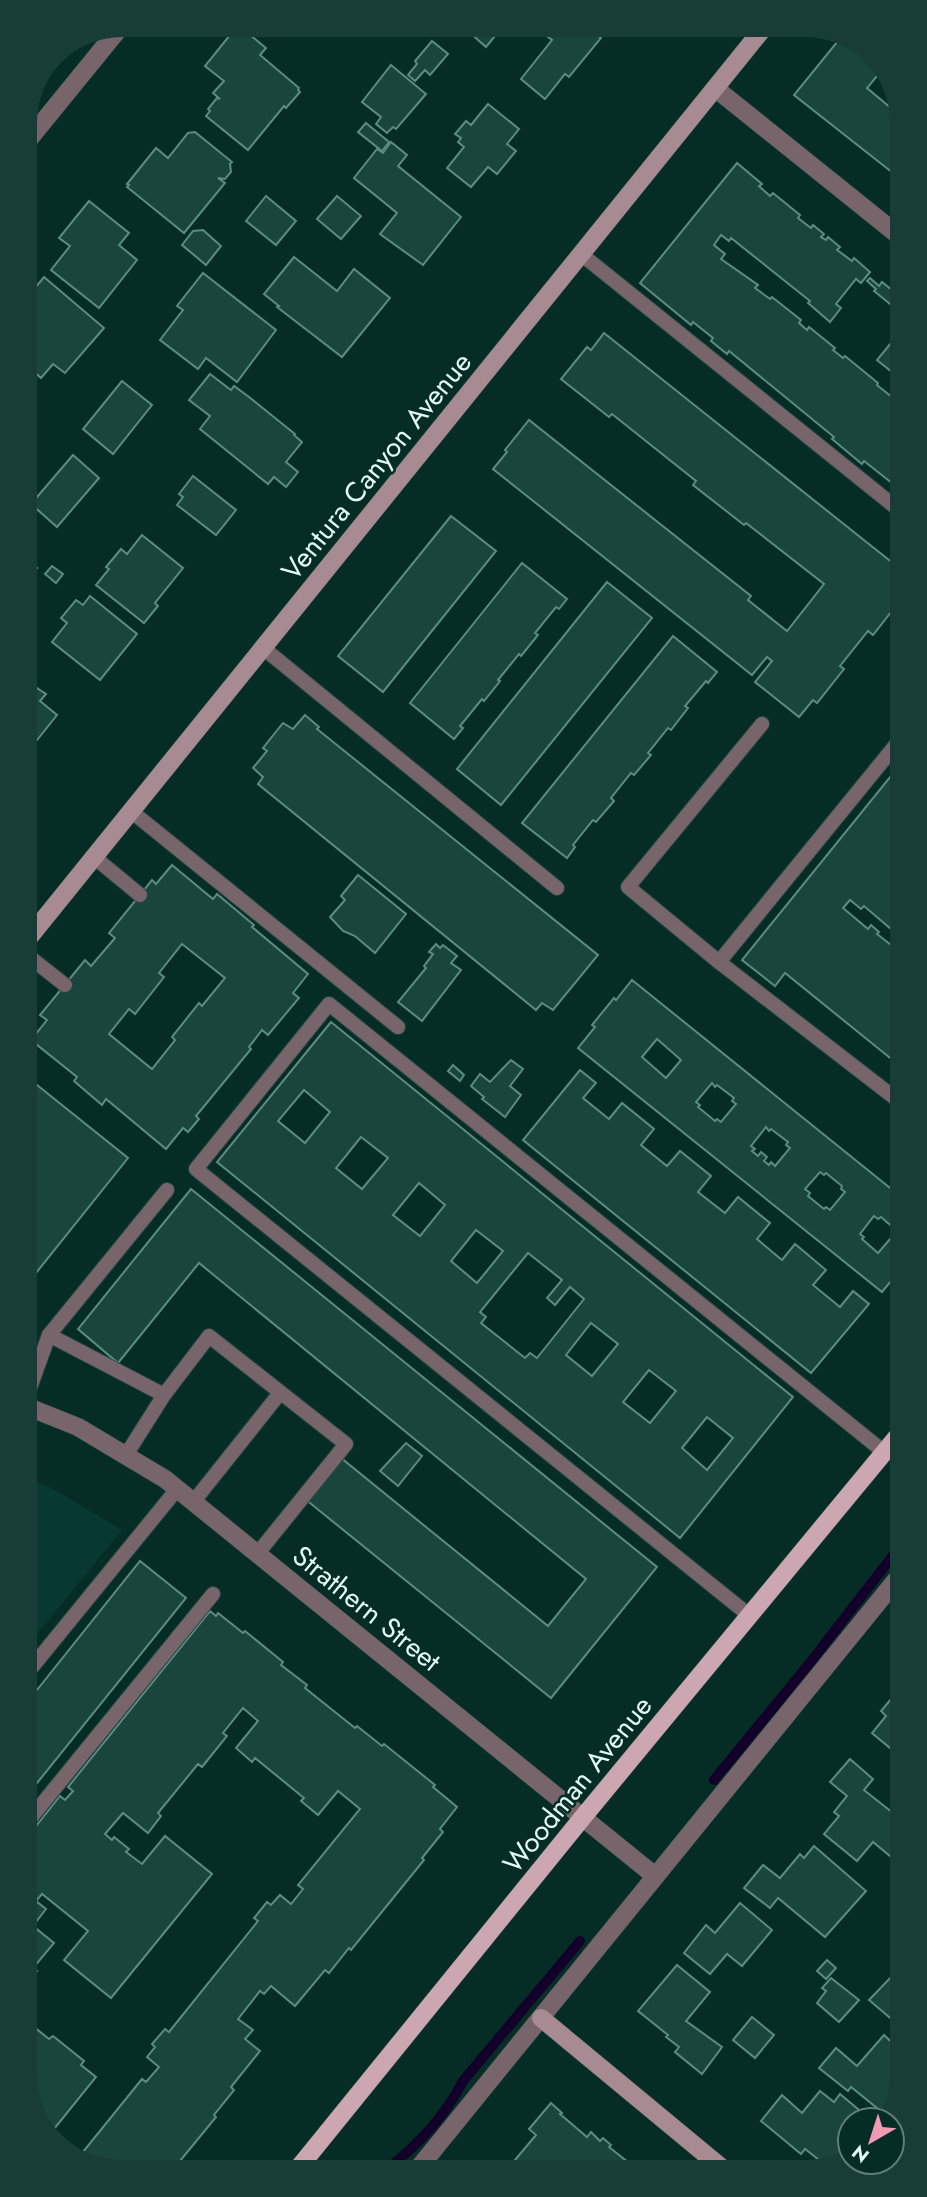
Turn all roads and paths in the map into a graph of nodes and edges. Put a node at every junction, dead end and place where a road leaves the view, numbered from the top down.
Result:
1 (756, 37) edge
2 (112, 38) edge
3 (715, 88) junction
4 (37, 129) edge
5 (890, 229) edge
6 (581, 254) junction
7 (890, 504) edge
8 (262, 647) junction
9 (762, 724) dead end
10 (890, 752) edge
11 (131, 811) junction
12 (94, 857) junction
13 (557, 888) dead end
14 (140, 895) dead end
15 (37, 928) edge
16 (719, 962) junction
17 (37, 963) edge
18 (65, 985) dead end
19 (398, 1027) dead end
20 (890, 1094) edge
21 (167, 1190) dead end
22 (49, 1335) junction
23 (37, 1368) edge
24 (280, 1392) junction
25 (164, 1395) junction
26 (37, 1411) edge
27 (890, 1445) edge
28 (884, 1452) junction
29 (126, 1455) junction
30 (178, 1488) junction
31 (194, 1501) junction
32 (258, 1553) junction
33 (890, 1588) edge
34 (213, 1594) dead end
35 (750, 1616) junction
36 (37, 1662) edge
37 (37, 1810) edge
38 (583, 1817) junction
39 (655, 1876) junction
40 (541, 2018) junction
41 (305, 2160) edge
42 (425, 2160) edge
43 (712, 2160) edge

1 - 3 street, Ventura Canyon Avenue
2 - 4 street
3 - 5 street
3 - 6 street, Ventura Canyon Avenue
6 - 7 lane
6 - 8 street, Ventura Canyon Avenue
8 - 11 street, Ventura Canyon Avenue
8 - 13 lane
9 - 16 lane
10 - 16 lane
11 - 12 street, Ventura Canyon Avenue
11 - 19 lane
12 - 14 lane
12 - 15 street, Ventura Canyon Avenue
16 - 20 lane
17 - 18 lane
21 - 22 lane
22 - 23 lane
22 - 25 lane
24 - 25 lane
24 - 31 lane
24 - 32 lane
25 - 29 lane
26 - 29 street, Strathern Street
27 - 28 main road, Woodman Avenue
28 - 35 main road, Woodman Avenue
28 - 35 lane
29 - 30 street, Strathern Street
30 - 31 street, Strathern Street
30 - 36 lane
31 - 32 street, Strathern Street
32 - 38 street, Strathern Street
33 - 39 street
34 - 37 lane
35 - 38 main road, Woodman Avenue
38 - 39 street, Strathern Street
38 - 41 main road, Woodman Avenue
39 - 40 street
40 - 42 street
40 - 43 street

